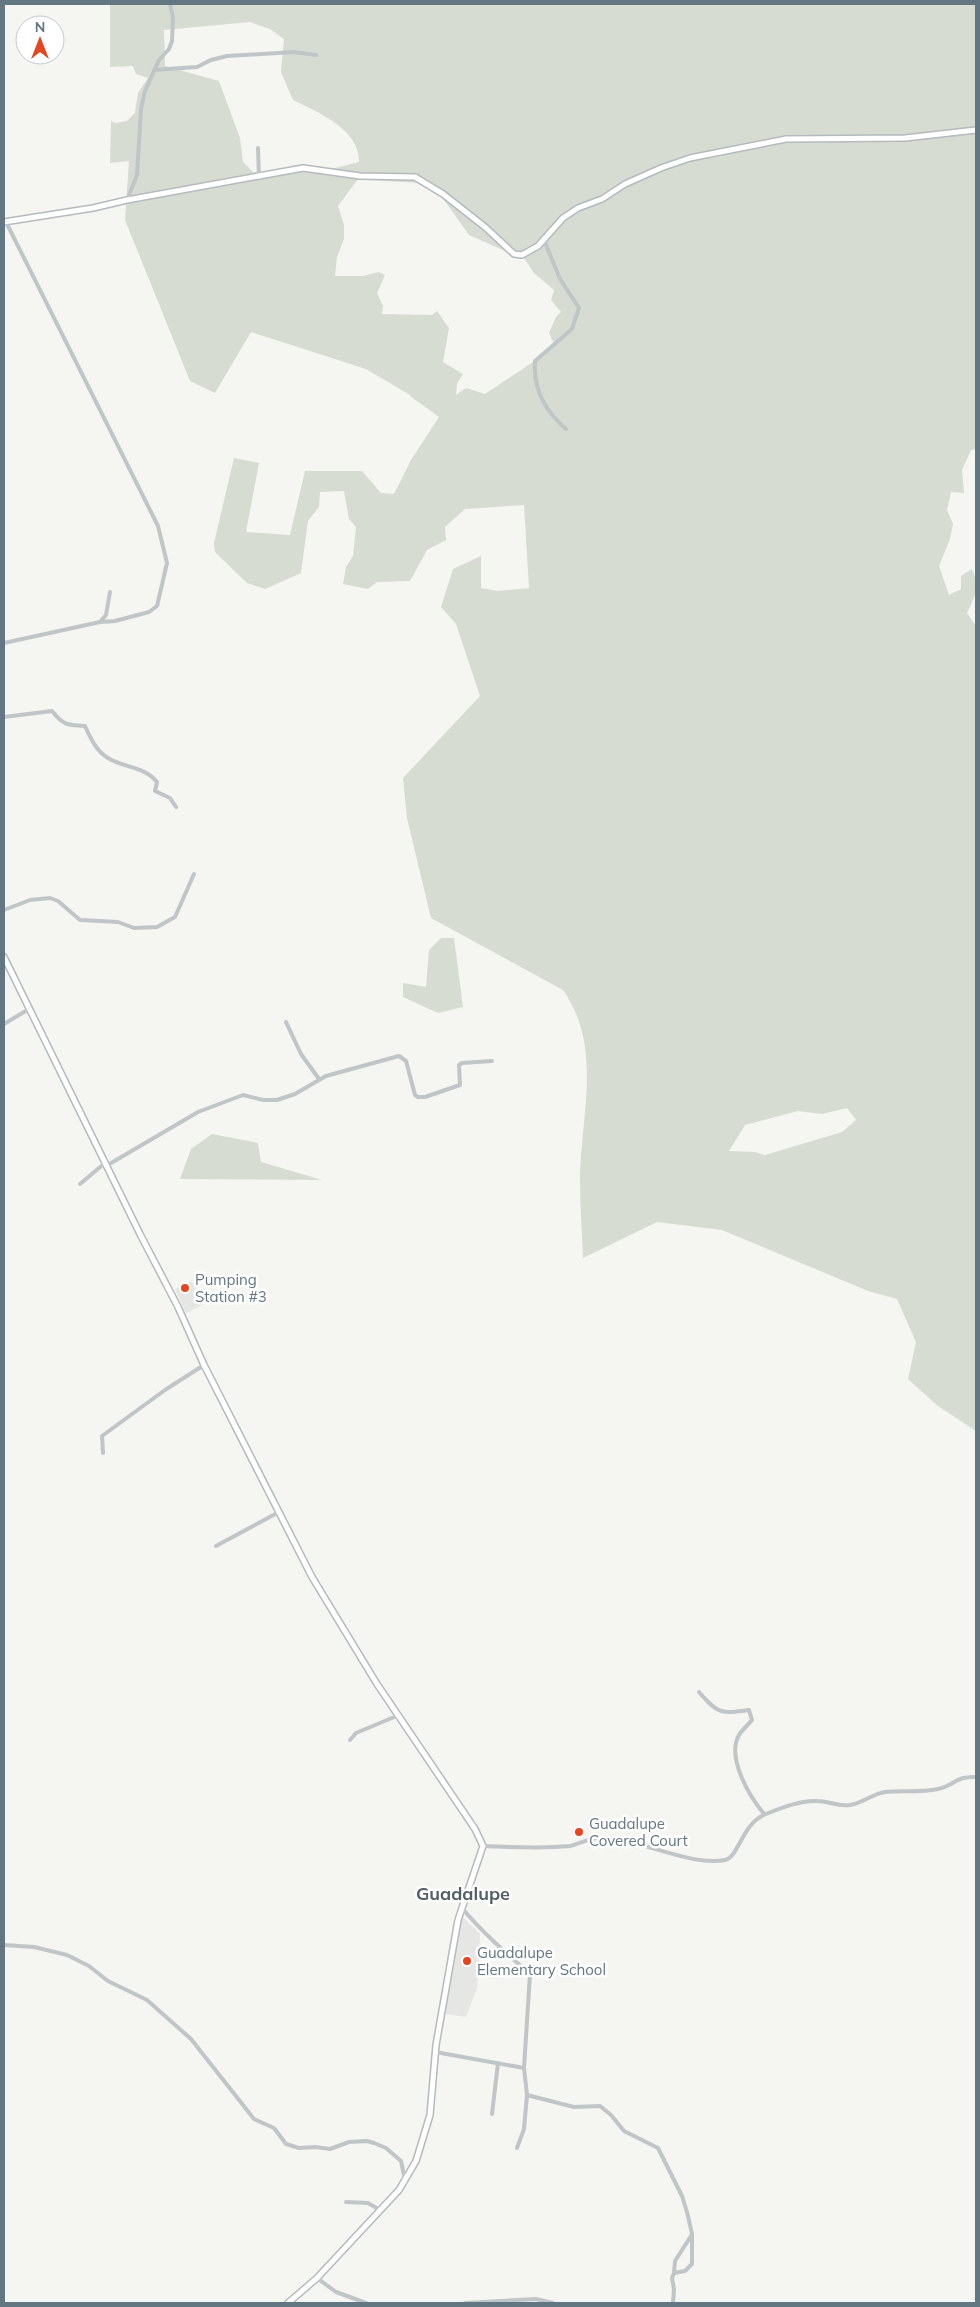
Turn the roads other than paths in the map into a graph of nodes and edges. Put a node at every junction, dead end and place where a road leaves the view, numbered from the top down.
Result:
1 (170, 4) edge
2 (316, 54) dead end
3 (154, 70) junction
4 (976, 130) edge
5 (258, 148) dead end
6 (259, 177) junction
7 (126, 200) junction
8 (5, 222) edge
9 (544, 240) junction
10 (566, 428) dead end
11 (110, 592) dead end
12 (100, 622) junction
13 (4, 643) edge
14 (4, 717) edge
15 (176, 807) dead end
16 (194, 874) dead end
17 (4, 910) edge
18 (4, 957) edge
19 (29, 1009) junction
20 (286, 1022) dead end
21 (4, 1024) edge
22 (492, 1061) dead end
23 (319, 1079) junction
24 (106, 1165) junction
25 (80, 1184) dead end
26 (204, 1366) junction
27 (103, 1453) dead end
28 (278, 1512) junction
29 (216, 1546) dead end
30 (700, 1692) dead end
31 (398, 1715) junction
32 (350, 1740) dead end
33 (976, 1777) edge
34 (764, 1814) junction
35 (483, 1846) junction
36 (462, 1908) junction
37 (4, 1945) edge
38 (435, 2052) junction
39 (498, 2063) junction
40 (524, 2068) junction
41 (527, 2095) junction
42 (492, 2114) dead end
43 (517, 2148) dead end
44 (406, 2181) junction
45 (346, 2202) dead end
46 (380, 2210) junction
47 (692, 2234) junction
48 (674, 2273) junction
49 (317, 2278) junction
50 (288, 2303) edge
51 (366, 2303) edge
52 (465, 2303) edge
53 (553, 2303) edge
54 (673, 2303) edge

1 - 3 street
2 - 3 street
3 - 7 street
4 - 9 main road
5 - 6 street
6 - 7 main road
6 - 9 main road
7 - 8 main road
8 - 12 street
9 - 10 street
11 - 12 street
12 - 13 street
14 - 15 street
16 - 17 street
18 - 19 main road
19 - 21 street
19 - 24 main road
20 - 23 street
22 - 23 street
23 - 24 street
24 - 25 street
24 - 26 main road
26 - 27 street
26 - 28 main road
28 - 29 street
28 - 31 main road
30 - 34 street
31 - 32 street
31 - 35 main road
33 - 34 street
34 - 35 street
35 - 36 main road
36 - 38 main road
36 - 40 street
37 - 44 street
38 - 39 street
38 - 44 main road
39 - 40 street
39 - 42 street
40 - 41 street
41 - 43 street
41 - 47 street
44 - 46 main road
45 - 46 street
46 - 49 main road
47 - 48 street
47 - 48 street
48 - 54 street
49 - 50 main road
49 - 51 street
52 - 53 street

